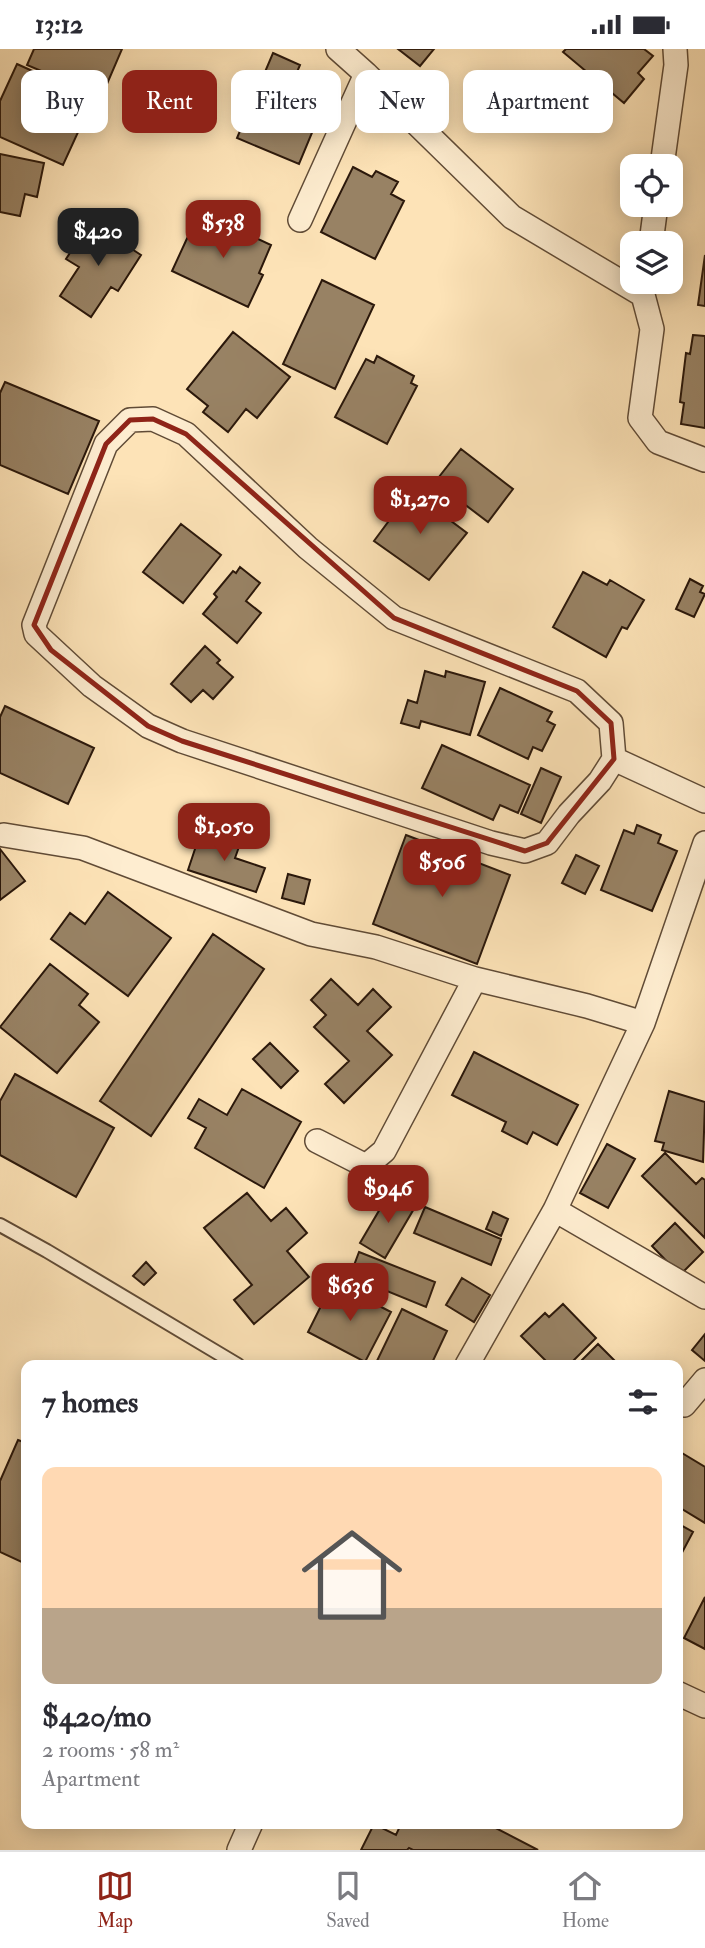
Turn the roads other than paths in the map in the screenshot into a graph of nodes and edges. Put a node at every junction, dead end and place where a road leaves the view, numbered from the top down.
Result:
1 (338, 49) edge
2 (675, 49) edge
3 (362, 70) edge
4 (355, 98) edge
5 (426, 133) edge
6 (664, 154) edge
7 (300, 220) dead end
8 (620, 275) edge
9 (645, 294) edge
10 (705, 460) edge
11 (614, 759) junction
12 (705, 801) edge
13 (4, 835) dead end
14 (705, 843) edge
15 (475, 979) junction
16 (643, 1023) junction
17 (317, 1140) dead end
18 (555, 1210) junction
19 (0, 1225) edge
20 (705, 1297) edge
21 (230, 1360) edge
22 (470, 1360) edge
23 (705, 1380) edge
24 (684, 1405) dead end
25 (683, 1696) edge
26 (705, 1706) edge
27 (248, 1829) edge
28 (239, 1850) edge

1 - 3 street
2 - 6 street
4 - 7 street
5 - 8 street
9 - 10 street
11 - 11 street
11 - 12 street
13 - 15 street
14 - 16 street
15 - 16 street
15 - 17 street
16 - 18 street
18 - 20 street
18 - 22 street
19 - 21 lane
23 - 24 street
25 - 26 street
27 - 28 street

